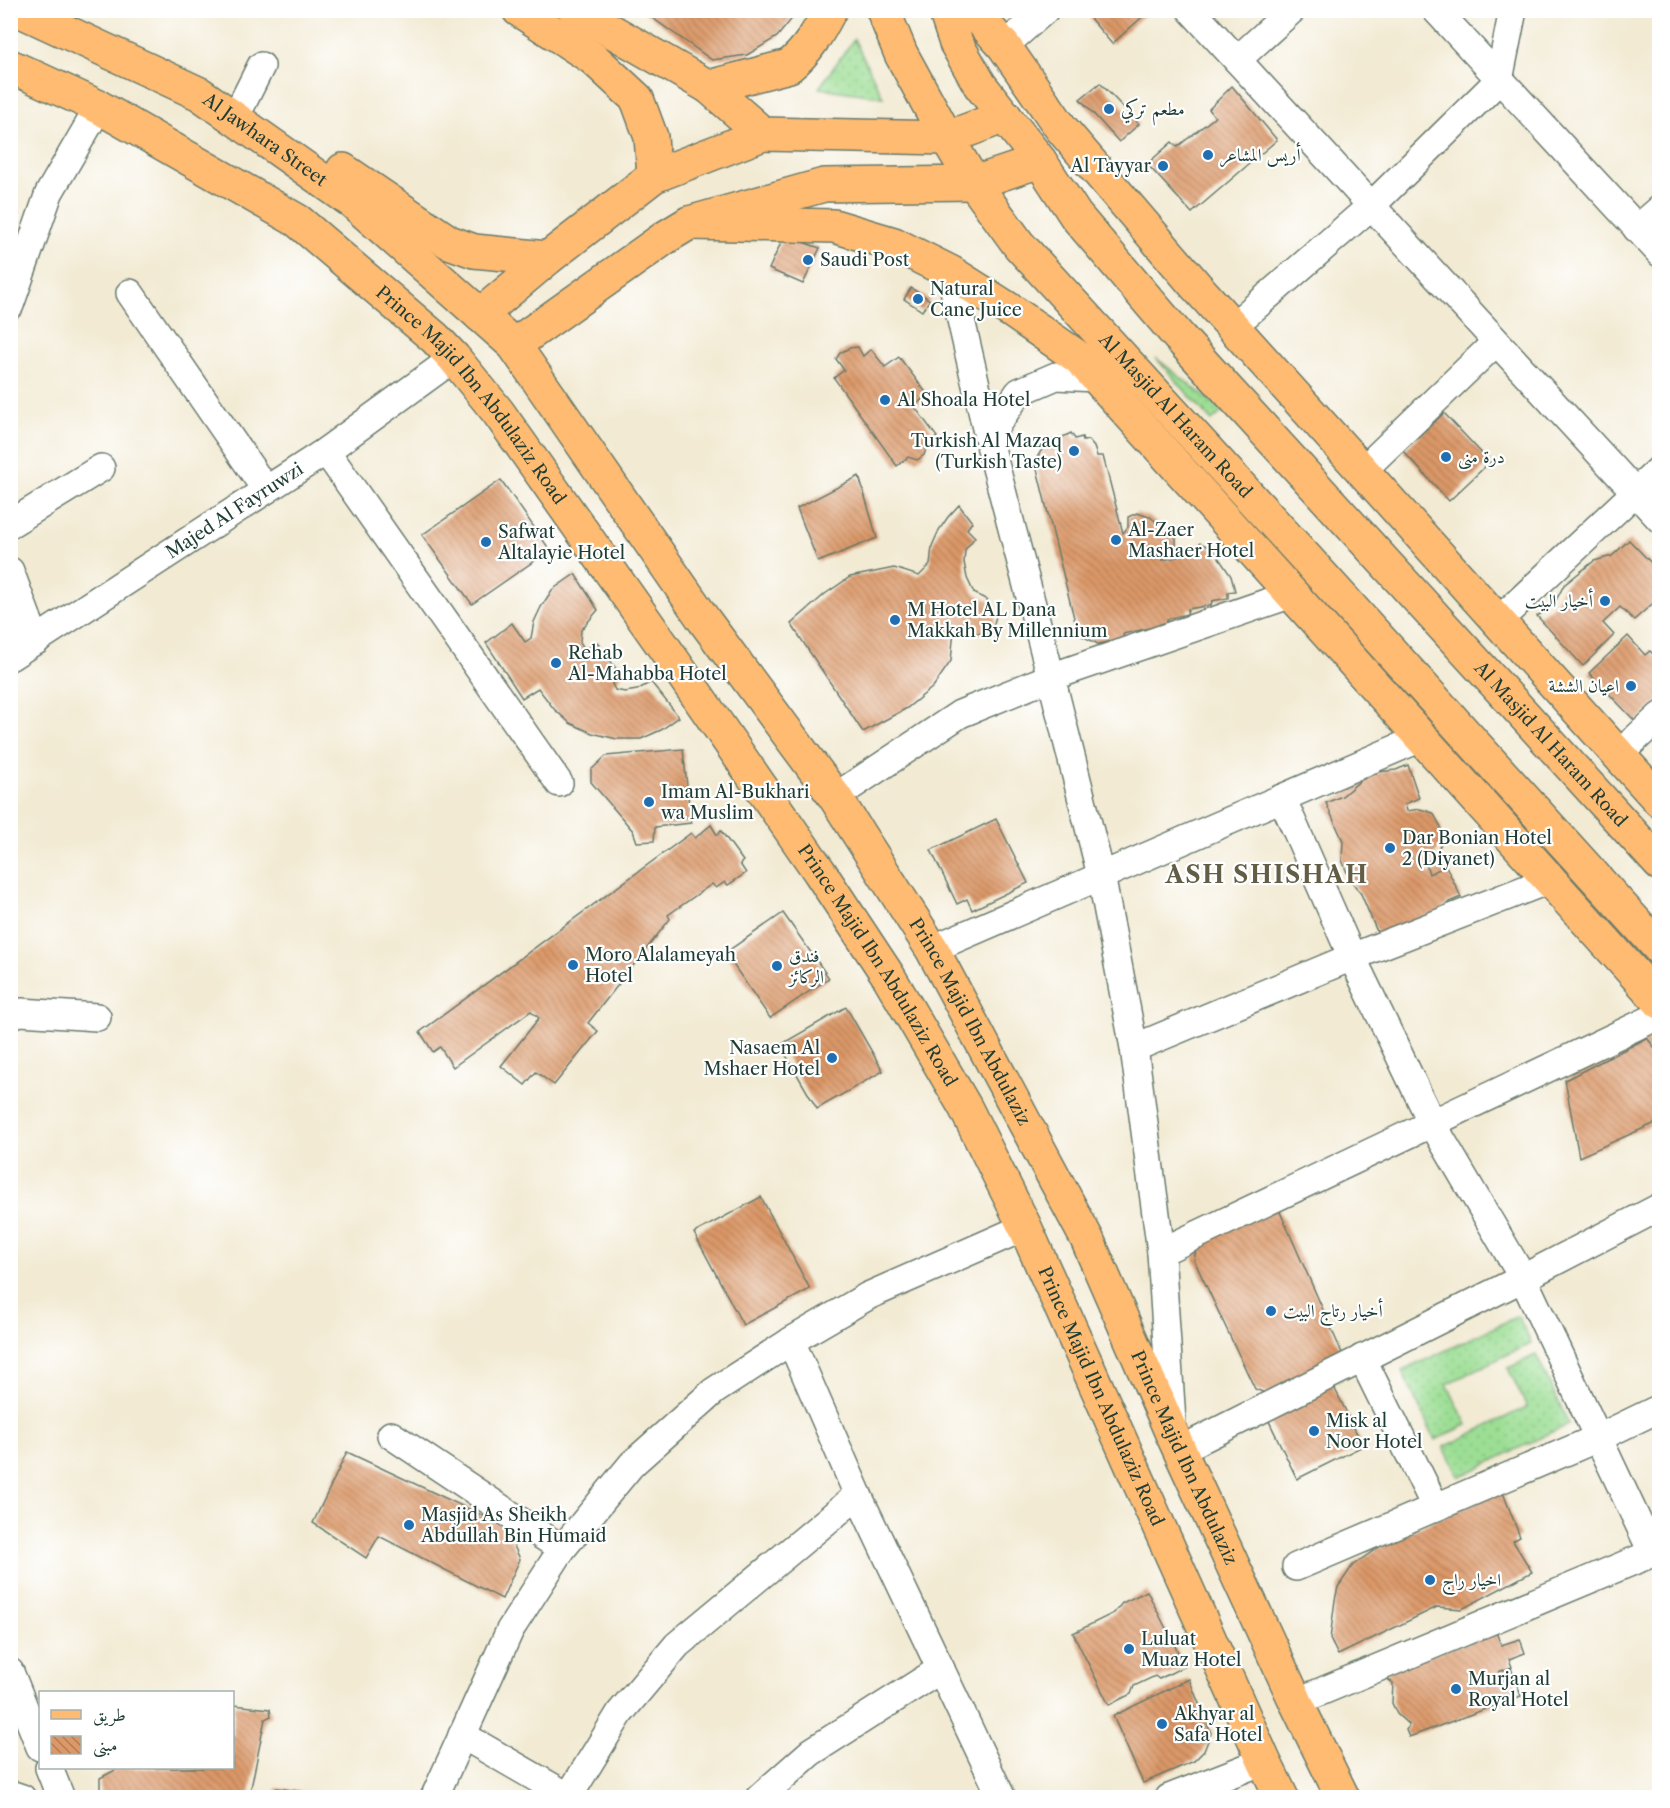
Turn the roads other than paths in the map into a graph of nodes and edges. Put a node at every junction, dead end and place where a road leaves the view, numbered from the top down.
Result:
1 (19, 10) edge
2 (519, 10) edge
3 (574, 10) edge
4 (831, 10) edge
5 (883, 10) edge
6 (945, 10) edge
7 (972, 10) edge
8 (1045, 10) edge
9 (1191, 10) edge
10 (1292, 10) edge
11 (1436, 10) edge
12 (1513, 10) edge
13 (1004, 46) junction
14 (1237, 60) junction
15 (10, 66) edge
16 (261, 66) dead end
17 (1499, 80) junction
18 (709, 87) junction
19 (99, 107) junction
20 (1005, 116) junction
21 (235, 118) junction
22 (763, 134) junction
23 (947, 138) junction
24 (267, 140) junction
25 (1040, 161) junction
26 (654, 176) junction
27 (974, 183) junction
28 (1371, 206) junction
29 (1659, 209) edge
30 (689, 223) junction
31 (1637, 229) junction
32 (1659, 253) edge
33 (548, 258) junction
34 (950, 272) junction
35 (130, 293) dead end
36 (10, 305) edge
37 (480, 315) junction
38 (1232, 327) junction
39 (1496, 342) junction
40 (514, 345) junction
41 (454, 358) junction
42 (1096, 378) junction
43 (988, 437) junction
44 (326, 451) junction
45 (102, 468) dead end
46 (1659, 469) edge
47 (1362, 471) junction
48 (266, 490) junction
49 (1635, 492) junction
50 (1659, 519) edge
51 (10, 524) edge
52 (10, 571) edge
53 (1292, 594) junction
54 (704, 620) junction
55 (1498, 621) junction
56 (36, 641) junction
57 (663, 646) junction
58 (10, 657) edge
59 (1051, 677) junction
60 (1430, 695) junction
61 (1659, 716) edge
62 (1412, 728) junction
63 (1619, 754) junction
64 (559, 783) dead end
65 (835, 797) junction
66 (1282, 798) junction
67 (1659, 801) edge
68 (1659, 864) edge
69 (1101, 875) junction
70 (1549, 880) junction
71 (932, 949) junction
72 (1659, 949) edge
73 (1352, 957) junction
74 (1659, 1002) edge
75 (10, 1015) edge
76 (1659, 1015) edge
77 (97, 1017) dead end
78 (1134, 1048) junction
79 (1432, 1123) junction
80 (1659, 1207) edge
81 (1026, 1227) junction
82 (1161, 1252) junction
83 (1523, 1278) junction
84 (791, 1341) junction
85 (1362, 1358) junction
86 (1659, 1408) edge
87 (391, 1435) dead end
88 (1598, 1438) junction
89 (1176, 1442) junction
90 (858, 1496) junction
91 (1435, 1506) junction
92 (562, 1549) junction
93 (1656, 1551) edge
94 (1296, 1567) dead end
95 (940, 1669) junction
96 (10, 1672) edge
97 (1296, 1702) junction
98 (462, 1735) junction
99 (39, 1744) edge
100 (1264, 1761) junction
101 (50, 1769) edge
102 (10, 1794) edge
103 (22, 1797) edge
104 (61, 1797) edge
105 (434, 1797) edge
106 (570, 1797) edge
107 (759, 1797) edge
108 (1002, 1797) edge
109 (1169, 1797) edge
110 (1282, 1797) edge
111 (1344, 1797) edge

1 - 21 main road, Al Jawhara Street
2 - 26 main road
3 - 18 main road
4 - 18 main road
5 - 23 main road, Al Masjid Al Haram Road
6 - 20 main road, Al Masjid Al Haram Road
7 - 13 main road
8 - 13 street
9 - 14 street
10 - 14 street
11 - 17 street
12 - 17 street
13 - 38 main road
14 - 28 street
15 - 19 main road
16 - 21 street
17 - 28 street
17 - 31 street
18 - 22 main road
19 - 36 street
19 - 41 main road, Prince Majid Ibn Abdulaziz Road
20 - 23 main road
20 - 25 main road, Al Masjid Al Haram Road
21 - 24 main road, Al Jawhara Street
22 - 23 main road
22 - 26 main road
23 - 27 main road, Al Masjid Al Haram Road
24 - 33 main road
24 - 37 main road, Al Jawhara Street
25 - 27 main road
25 - 68 main road, Al Masjid Al Haram Road
26 - 33 main road
27 - 30 main road
27 - 60 main road, Al Masjid Al Haram Road
28 - 38 street
28 - 39 street
29 - 31 street
30 - 34 main road
30 - 40 main road
31 - 32 street
33 - 37 main road
34 - 42 main road
34 - 43 street
35 - 48 street
37 - 40 main road, Prince Majid Ibn Abdulaziz
38 - 47 main road
39 - 47 street
39 - 49 street
40 - 54 main road, Prince Majid Ibn Abdulaziz
41 - 44 street, Majed Al Fayruwzi
41 - 57 main road, Prince Majid Ibn Abdulaziz Road
42 - 43 street
42 - 53 main road
43 - 59 street
44 - 48 street, Majed Al Fayruwzi
44 - 64 street
45 - 51 street
46 - 49 street
47 - 55 main road
48 - 56 street, Majed Al Fayruwzi
49 - 50 street
49 - 55 street
52 - 56 street
53 - 59 street
53 - 62 main road
54 - 57 main road
54 - 65 main road, Prince Majid Ibn Abdulaziz
55 - 63 main road
56 - 58 street, Majed Al Fayruwzi
57 - 81 main road, Prince Majid Ibn Abdulaziz Road
59 - 65 street
59 - 69 street
60 - 62 main road
60 - 72 main road, Al Masjid Al Haram Road
61 - 63 street
62 - 66 street
62 - 70 main road
63 - 67 main road
65 - 71 main road, Prince Majid Ibn Abdulaziz
66 - 69 street
66 - 73 street
69 - 71 street
69 - 78 street
70 - 73 street
70 - 74 main road
71 - 89 main road, Prince Majid Ibn Abdulaziz
73 - 78 street
73 - 79 street
75 - 77 street
76 - 79 street
78 - 82 street
79 - 82 street
79 - 83 street
80 - 83 street
81 - 84 street
81 - 100 main road, Prince Majid Ibn Abdulaziz Road
82 - 89 street
83 - 85 street
83 - 88 street
84 - 90 street
84 - 92 street
85 - 89 street
85 - 91 street
86 - 88 street
87 - 92 street
88 - 91 street
88 - 93 street
89 - 97 main road, Prince Majid Ibn Abdulaziz
90 - 95 street
90 - 106 street
91 - 94 street
92 - 98 street
93 - 97 street
95 - 107 street
95 - 108 street
96 - 99 street
97 - 111 main road, Prince Majid Ibn Abdulaziz
98 - 105 street
98 - 106 street
100 - 109 street
100 - 110 main road, Prince Majid Ibn Abdulaziz Road
101 - 104 street
102 - 103 street

